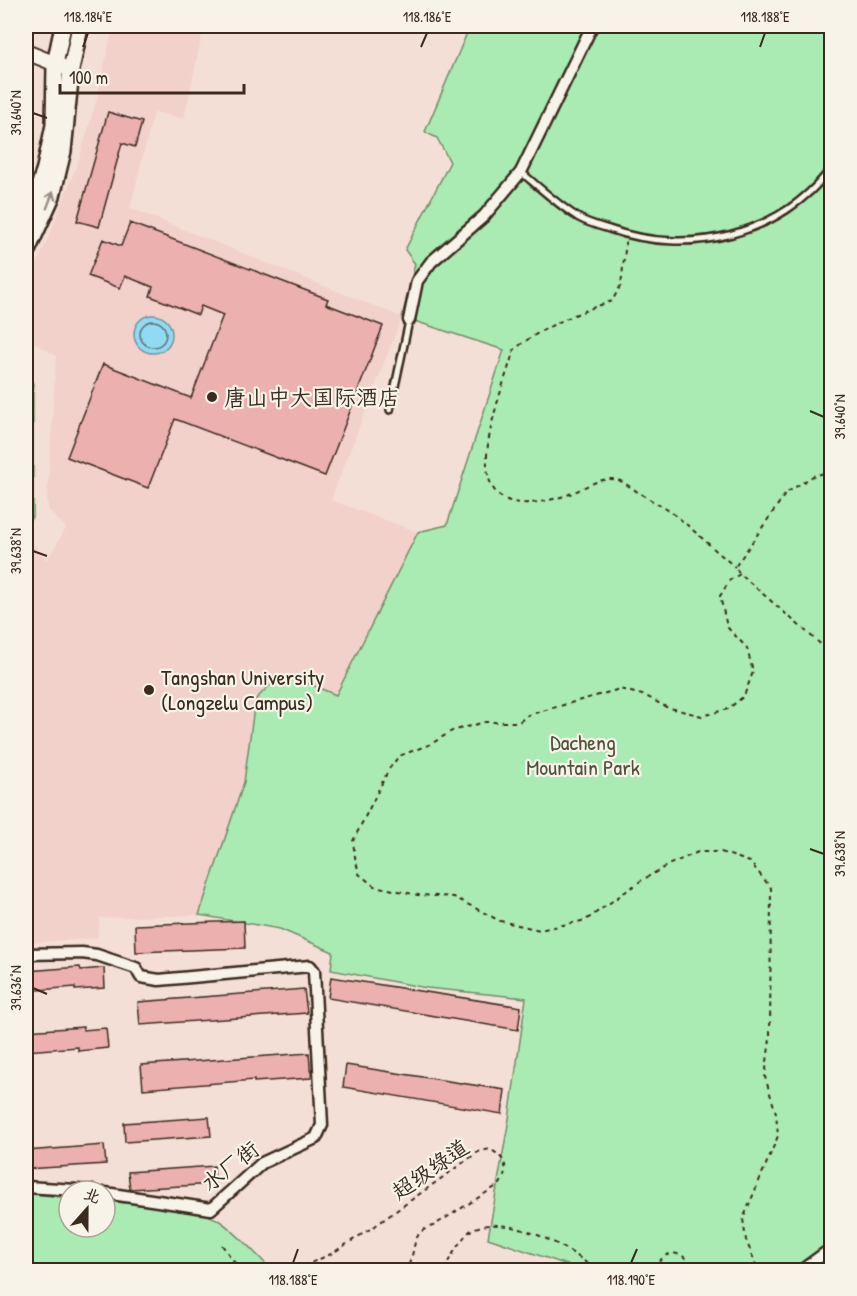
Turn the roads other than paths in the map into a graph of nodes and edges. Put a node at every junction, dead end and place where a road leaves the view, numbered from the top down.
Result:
1 (63, 26) edge
2 (80, 26) edge
3 (592, 26) edge
4 (828, 26) edge
5 (831, 33) edge
6 (26, 52) edge
7 (55, 64) junction
8 (71, 70) junction
9 (831, 167) edge
10 (521, 172) junction
11 (26, 221) edge
12 (26, 253) edge
13 (409, 321) joint
14 (390, 410) dead end
15 (26, 954) edge
16 (26, 1187) edge
17 (57, 1189) edge
18 (117, 1195) edge
19 (831, 1248) edge
20 (802, 1270) edge

1 - 7 main road
2 - 8 main road
3 - 10 street
4 - 5 lane
6 - 7 street
7 - 8 street
7 - 11 main road
12 -> 8 main road
9 - 10 lane
10 - 13 street
13 - 14 lane
15 - 18 street, 水厂街
16 - 17 street
19 - 20 street

